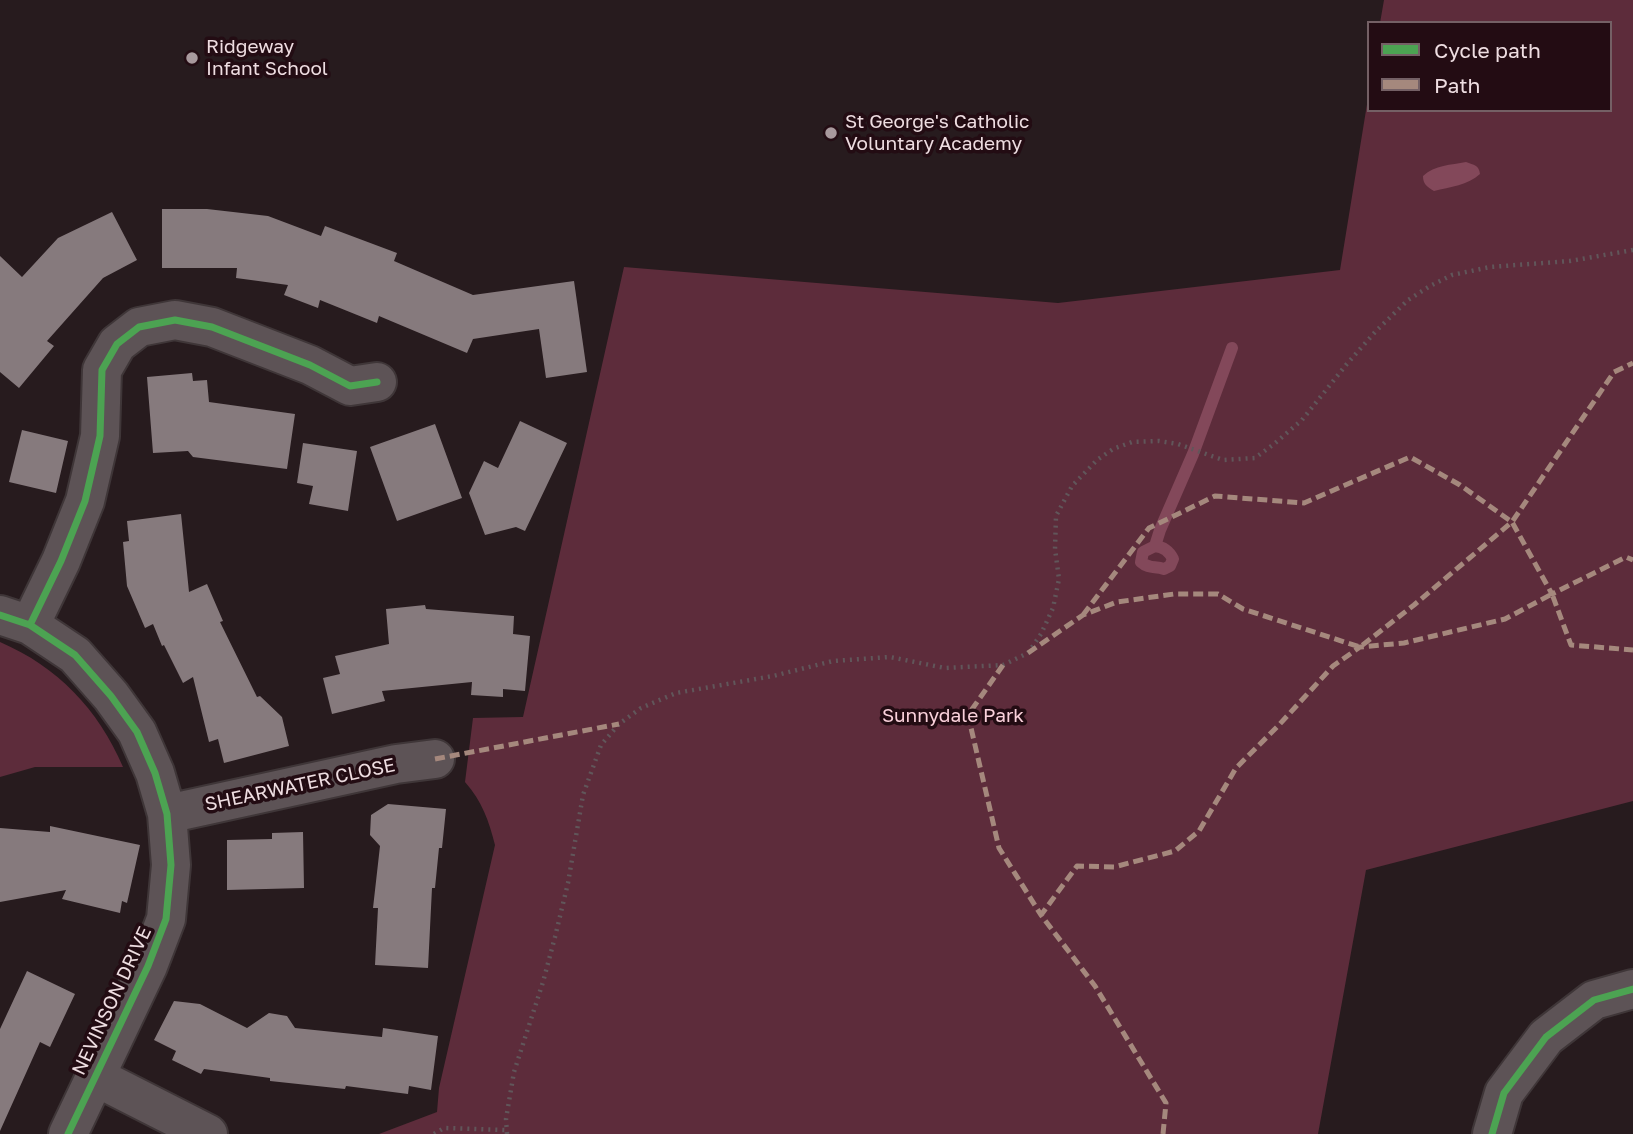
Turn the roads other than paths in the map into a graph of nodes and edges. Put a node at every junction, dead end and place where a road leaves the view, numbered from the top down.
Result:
1 (377, 383) dead end
2 (15, 620) edge
3 (435, 759) dead end
4 (167, 814) junction
5 (1633, 989) edge
6 (94, 1076) junction
7 (68, 1134) edge
8 (208, 1134) edge
9 (1492, 1134) edge

1 - 2 street
2 - 4 street, NEVINSON DRIVE
3 - 4 street, SHEARWATER CLOSE
4 - 6 street, NEVINSON DRIVE
5 - 9 street
6 - 7 street, NEVINSON DRIVE
6 - 8 street

